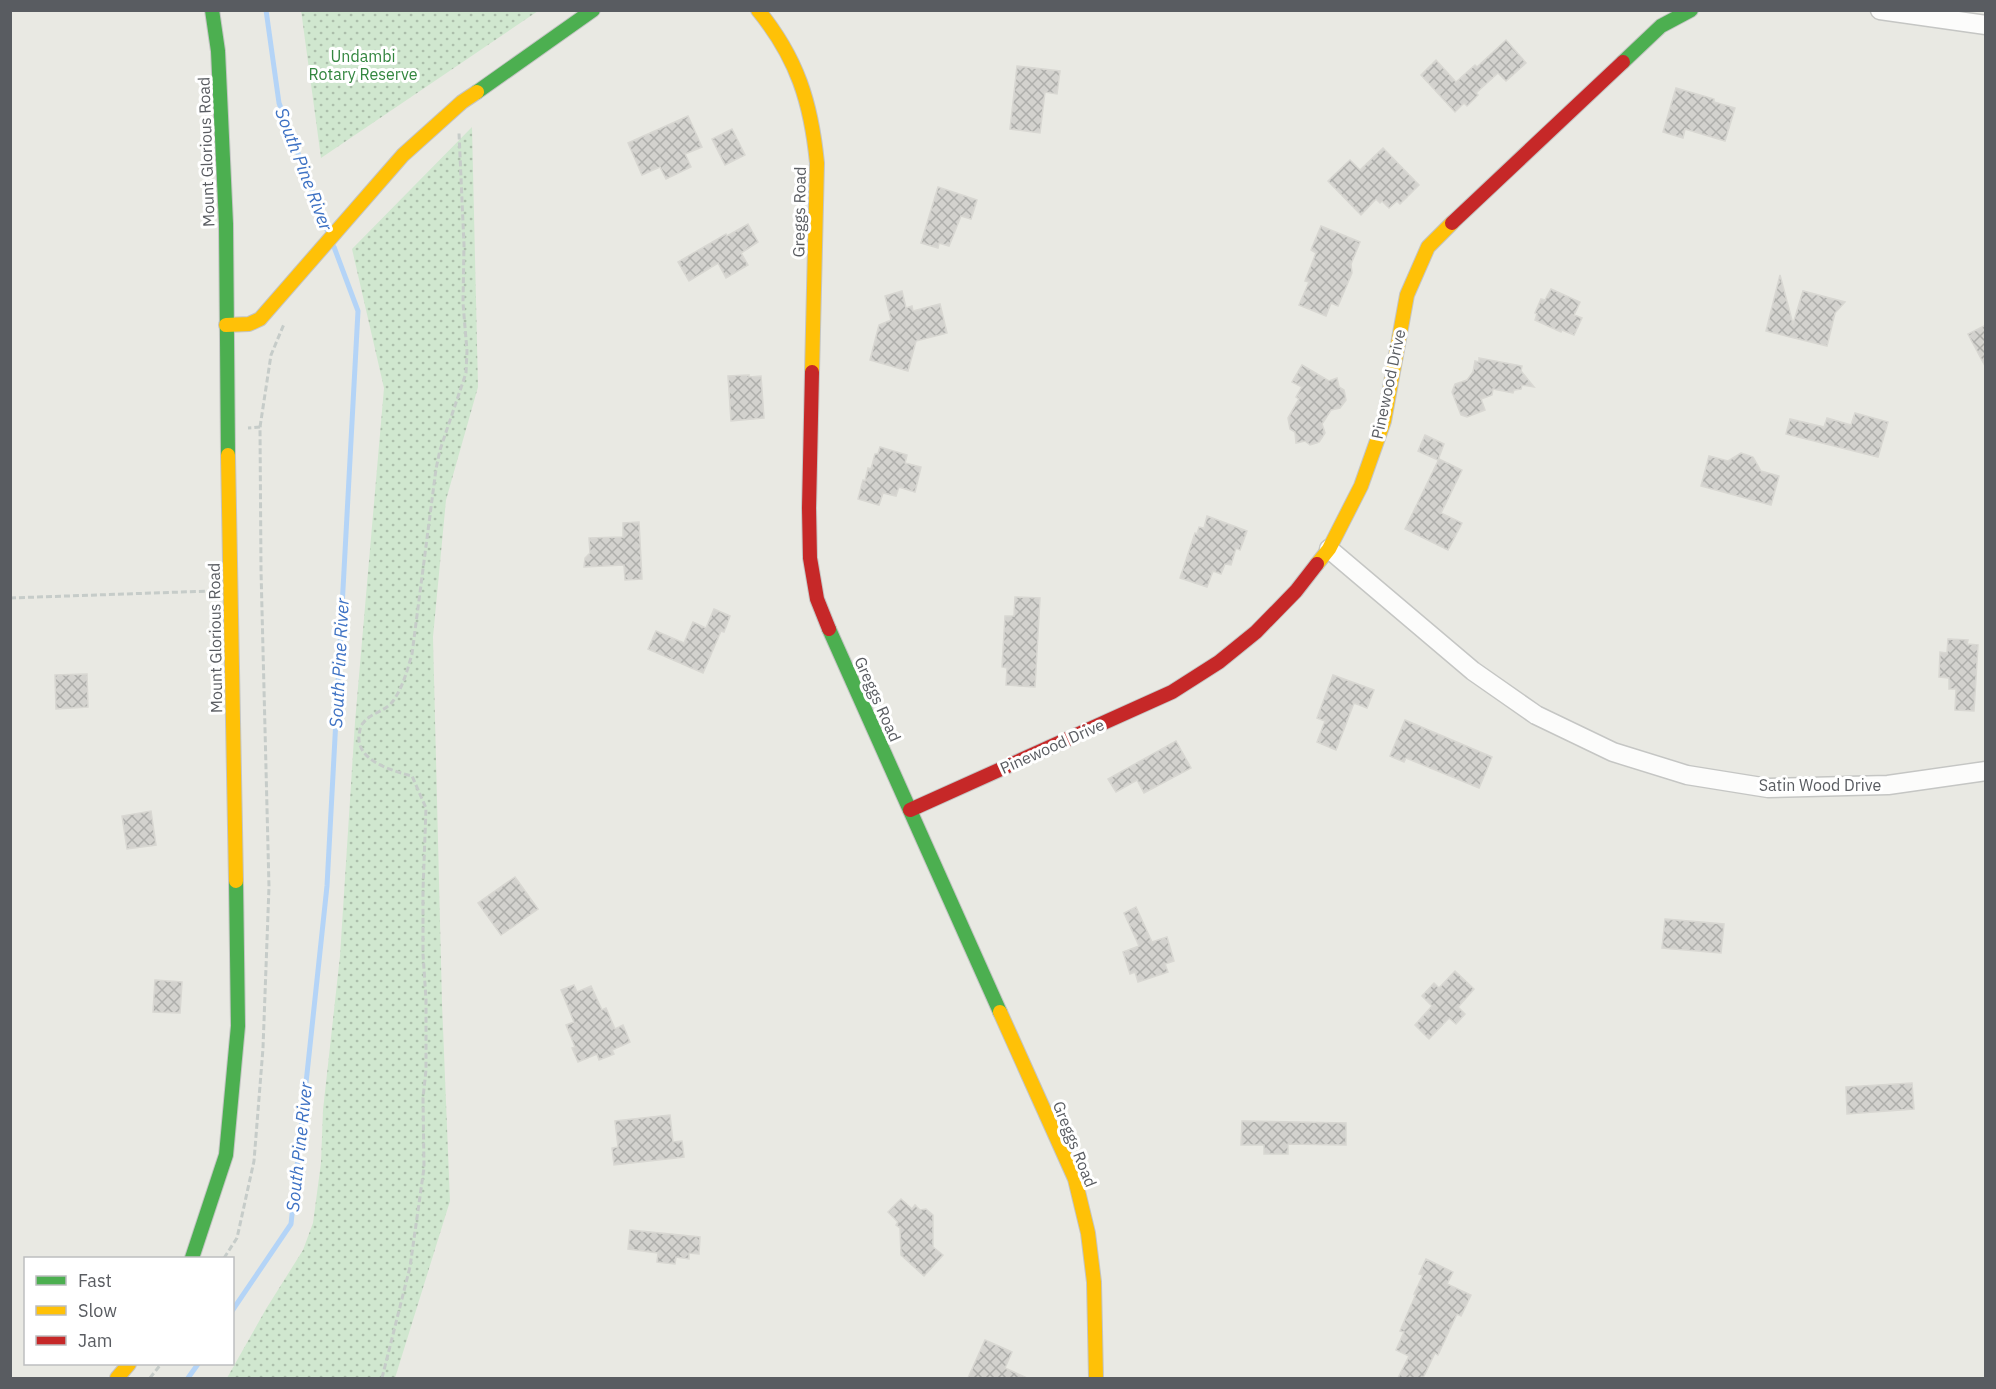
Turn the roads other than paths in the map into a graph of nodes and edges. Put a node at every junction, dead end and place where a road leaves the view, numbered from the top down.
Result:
1 (213, 10) edge
2 (593, 10) edge
3 (758, 10) edge
4 (1691, 10) edge
5 (1880, 10) edge
6 (1986, 25) edge
7 (226, 325) junction
8 (1329, 549) junction
9 (1986, 771) edge
10 (910, 810) junction
11 (192, 1257) edge
12 (128, 1365) edge
13 (117, 1378) edge
14 (1096, 1378) edge

1 - 7 street, Mount Glorious Road
2 - 7 street
3 - 10 street, Greggs Road
4 - 8 street, Pinewood Drive
5 - 6 street
7 - 11 street, Mount Glorious Road
8 - 9 street, Satin Wood Drive
8 - 10 street, Pinewood Drive
10 - 14 street, Greggs Road
12 - 13 street

